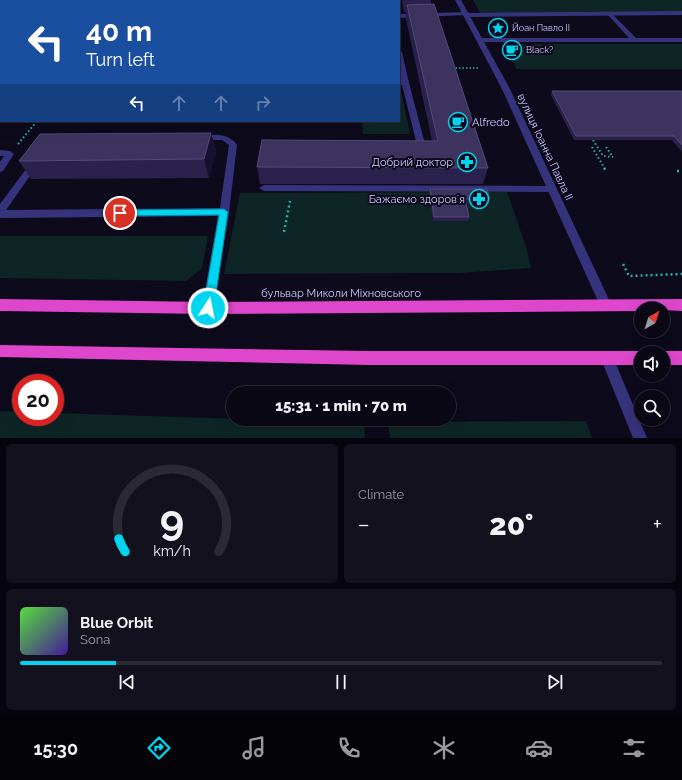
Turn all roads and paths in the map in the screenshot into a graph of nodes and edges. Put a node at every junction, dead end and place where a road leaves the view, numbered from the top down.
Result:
1 (458, 0) edge
2 (682, 13) edge
3 (466, 14) junction
4 (610, 14) junction
5 (400, 16) edge
6 (480, 40) junction
7 (634, 40) junction
8 (682, 40) edge
9 (400, 62) edge
10 (447, 68) edge
11 (480, 68) dead end
12 (402, 83) edge
13 (36, 122) edge
14 (191, 138) edge
15 (593, 140) edge
16 (405, 144) edge
17 (592, 147) dead end
18 (606, 147) dead end
19 (0, 154) edge
20 (10, 154) junction
21 (41, 156) edge
22 (0, 169) edge
23 (606, 171) dead end
24 (677, 171) dead end
25 (682, 171) edge
26 (264, 188) edge
27 (292, 188) junction
28 (552, 189) junction
29 (0, 211) edge
30 (224, 212) junction
31 (0, 214) edge
32 (284, 232) dead end
33 (623, 264) dead end
34 (682, 274) edge
35 (0, 305) edge
36 (682, 305) edge
37 (606, 306) junction
38 (208, 308) junction
39 (0, 351) edge
40 (634, 358) edge
41 (670, 358) edge
42 (682, 358) edge
43 (607, 359) junction
44 (640, 438) edge

1 - 3 street, вулиця Іоанна Павла II
2 - 4 street
3 - 4 street
3 - 5 street
3 - 6 street, вулиця Іоанна Павла II
4 - 7 street
6 - 7 street
6 - 28 street, вулиця Іоанна Павла II
7 - 8 street
9 - 12 street
10 - 11 path
12 - 16 street
13 - 20 path
14 - 30 street
15 - 18 path
17 - 23 path
19 - 20 street
20 - 22 street
21 - 29 street
24 - 25 path
26 - 27 street
27 - 28 street
27 - 32 path
28 - 37 street, вулиця Іоанна Павла II
30 - 31 street
30 - 38 street
33 - 34 path
35 - 38 highway, бульвар Миколи Міхновського
36 - 37 highway, бульвар Миколи Міхновського
37 - 38 highway, бульвар Миколи Міхновського
39 - 43 highway
40 - 43 highway
41 - 42 highway
43 - 44 street

